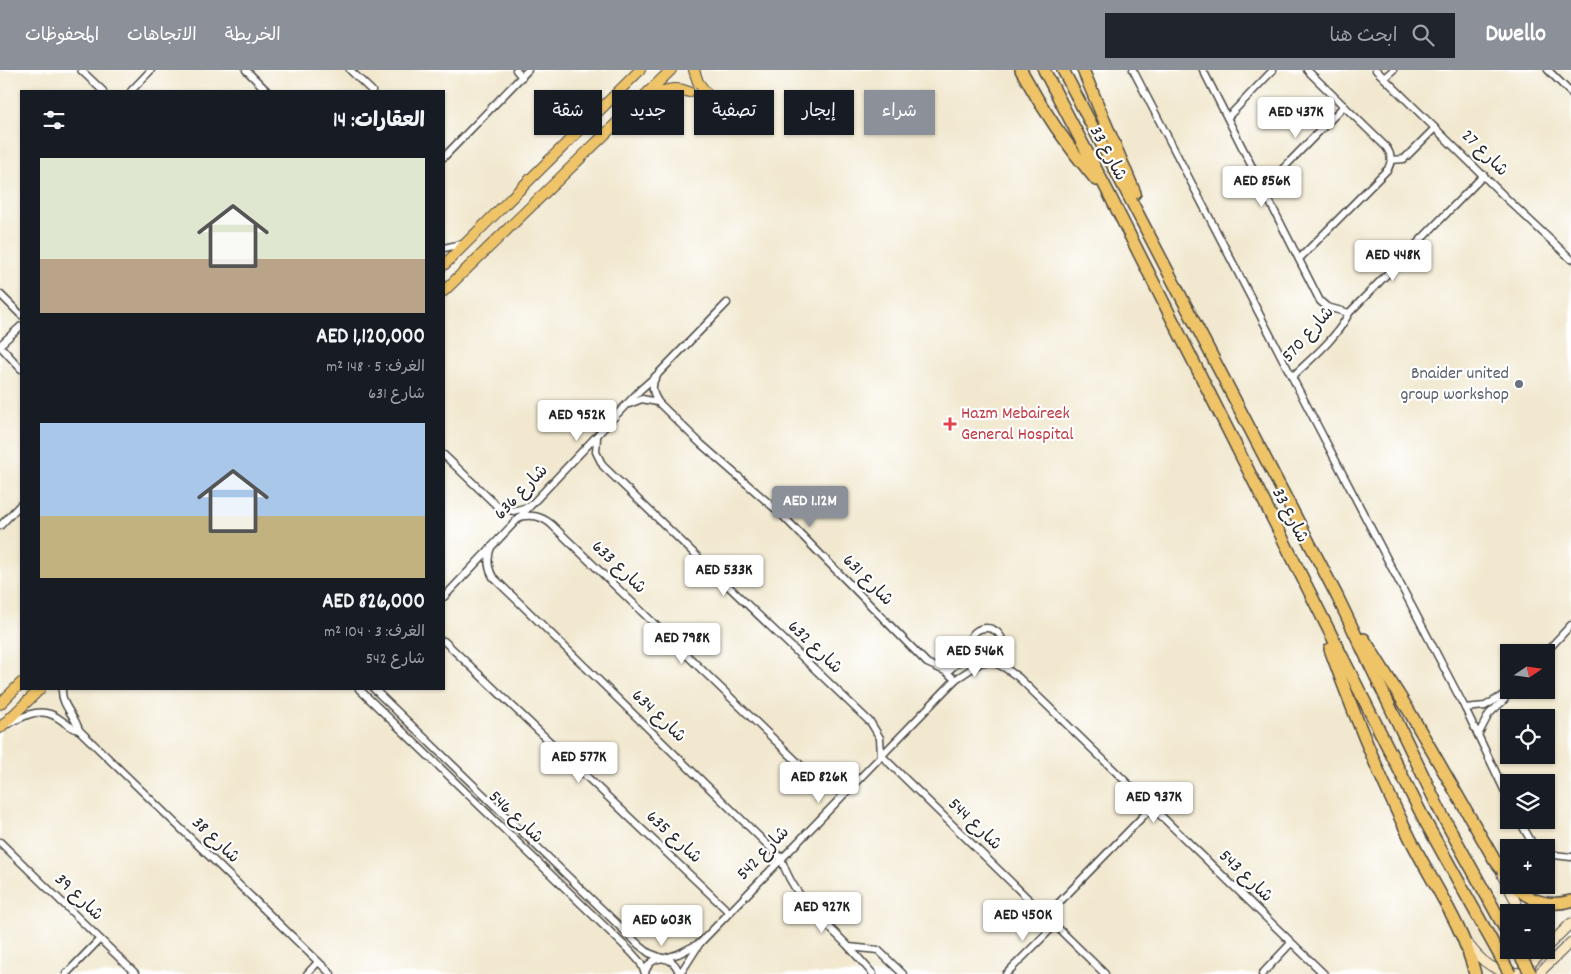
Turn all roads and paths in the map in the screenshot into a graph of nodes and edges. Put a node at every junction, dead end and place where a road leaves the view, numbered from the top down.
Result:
1 (81, 70) edge
2 (152, 70) edge
3 (246, 70) edge
4 (350, 70) edge
5 (516, 70) edge
6 (528, 70) edge
7 (640, 70) edge
8 (670, 70) edge
9 (694, 70) edge
10 (1021, 70) edge
11 (1044, 70) edge
12 (1063, 70) edge
13 (1082, 70) edge
14 (1133, 70) edge
15 (1204, 70) edge
16 (1273, 70) edge
17 (1307, 70) edge
18 (1376, 70) edge
19 (1393, 70) edge
20 (1548, 70) edge
21 (522, 76) junction
22 (1384, 78) junction
23 (102, 90) edge
24 (132, 90) edge
25 (266, 90) edge
26 (371, 90) edge
27 (649, 90) edge
28 (664, 90) edge
29 (680, 90) edge
30 (704, 90) edge
31 (684, 91) edge
32 (689, 92) dead end
33 (1571, 93) edge
34 (1344, 106) junction
35 (1228, 117) junction
36 (612, 126) edge
37 (1435, 128) junction
38 (445, 156) edge
39 (1391, 160) junction
40 (1484, 175) junction
41 (1264, 188) junction
42 (1108, 192) junction
43 (1142, 221) junction
44 (468, 242) junction
45 (445, 248) edge
46 (1299, 258) junction
47 (1571, 260) edge
48 (445, 264) edge
49 (445, 290) edge
50 (0, 294) edge
51 (727, 303) dead end
52 (20, 313) edge
53 (1348, 313) junction
54 (20, 327) edge
55 (0, 346) edge
56 (20, 368) edge
57 (656, 376) junction
58 (1292, 377) junction
59 (659, 403) junction
60 (626, 406) junction
61 (597, 437) junction
62 (445, 456) edge
63 (20, 505) edge
64 (530, 507) junction
65 (519, 517) junction
66 (0, 526) edge
67 (491, 547) junction
68 (445, 596) edge
69 (1336, 596) junction
70 (1314, 605) junction
71 (1571, 625) edge
72 (445, 642) edge
73 (1553, 644) edge
74 (970, 652) junction
75 (982, 662) junction
76 (991, 662) junction
77 (947, 672) junction
78 (955, 680) junction
79 (20, 684) edge
80 (39, 690) edge
81 (62, 690) edge
82 (360, 690) edge
83 (375, 690) edge
84 (1500, 697) edge
85 (1505, 699) edge
86 (3, 701) edge
87 (1465, 708) junction
88 (1, 728) edge
89 (79, 730) junction
90 (1478, 735) junction
91 (881, 755) junction
92 (1500, 781) edge
93 (845, 793) junction
94 (1152, 807) junction
95 (0, 842) edge
96 (1555, 855) edge
97 (1571, 857) edge
98 (781, 858) junction
99 (1494, 859) junction
100 (1500, 867) edge
101 (1524, 894) edge
102 (1571, 901) edge
103 (1517, 904) edge
104 (729, 912) junction
105 (1046, 916) junction
106 (1500, 920) edge
107 (1571, 923) edge
108 (1055, 925) junction
109 (1461, 933) junction
110 (1555, 939) edge
111 (99, 940) junction
112 (1571, 942) edge
113 (700, 943) junction
114 (1291, 943) junction
115 (849, 947) junction
116 (663, 958) junction
117 (1522, 959) edge
118 (1528, 959) edge
119 (1538, 959) edge
120 (318, 962) junction
121 (1529, 973) edge
122 (66, 974) edge
123 (136, 974) edge
124 (307, 974) edge
125 (331, 974) edge
126 (645, 974) edge
127 (680, 974) edge
128 (873, 974) edge
129 (903, 974) edge
130 (1006, 974) edge
131 (1105, 974) edge
132 (1262, 974) edge
133 (1324, 974) edge
134 (1475, 974) edge
135 (1510, 974) edge

1 - 23 street
2 - 24 street
3 - 25 street
4 - 26 street
5 - 21 street
6 - 21 street
7 - 44 main road
8 - 27 main road
9 - 30 main road
10 - 42 highway
11 - 42 highway, شارع 33
12 - 43 highway, شارع 33
13 - 43 highway
14 - 58 street
15 - 35 street, شارع 570
16 - 35 street
17 - 34 street
18 - 22 street, شارع 27
19 - 22 street
20 - 33 street
21 - 38 street
22 - 37 street, شارع 27
28 - 29 main road
31 - 32 main road
34 - 39 street
34 - 41 street
35 - 41 street, شارع 570
36 - 49 main road
37 - 39 street
37 - 40 street, شارع 27
39 - 46 street
40 - 47 street, شارع 27
40 - 53 street, شارع 570
41 - 46 street, شارع 570
42 - 70 highway, شارع 33
43 - 69 highway, شارع 33
44 - 45 street
44 - 48 main road
46 - 53 street, شارع 570
50 - 52 street
51 - 57 street, شارع 636
53 - 58 street, شارع 570
54 - 55 street
55 - 56 street
57 - 59 street
57 - 60 street, شارع 636
58 - 87 street
59 - 60 street
59 - 77 street, شارع 631
60 - 61 street, شارع 636
61 - 64 street, شارع 636
61 - 91 street, شارع 632
62 - 64 street
63 - 66 street
64 - 65 street, شارع 636
65 - 67 street, شارع 636
65 - 93 street, شارع 633
67 - 68 street, شارع 636
67 - 98 street, شارع 634
69 - 99 highway
69 - 106 highway, شارع 33
70 - 109 highway
70 - 135 highway, شارع 33, bridge
71 - 73 street
72 - 104 street, شارع 635
74 - 75 street
74 - 76 street
74 - 77 street
75 - 76 street
75 - 78 street, شارع 542
76 - 94 street, شارع 543
77 - 78 street
78 - 91 street, شارع 542
79 - 86 main road
80 - 88 main road
81 - 89 street, شارع 38
82 - 126 street, شارع 546
83 - 116 street, شارع 546
84 - 87 street
85 - 90 street
87 - 90 street
88 - 89 street, شارع 38
89 - 120 street, شارع 38
90 - 92 street
91 - 93 street, شارع 542
91 - 105 street, شارع 544
93 - 98 street, شارع 542
94 - 105 street
94 - 114 street, شارع 543
95 - 111 street, شارع 39
96 - 97 street
98 - 104 street, شارع 542
98 - 115 street
99 - 100 highway
99 - 103 street
101 - 102 highway
104 - 113 street, شارع 542
105 - 108 street, شارع 544
107 - 110 street
108 - 130 street
108 - 131 street, شارع 544
109 - 121 street
109 - 134 highway
111 - 122 street
111 - 123 street, شارع 39
112 - 121 street
113 - 116 street, شارع 542
113 - 127 street, شارع 542
114 - 132 street
114 - 133 street, شارع 543
115 - 128 street
115 - 129 street
116 - 126 street
116 - 127 street, شارع 546
117 - 121 highway, bridge
118 - 121 street
119 - 121 street
120 - 124 street
120 - 125 street, شارع 38

